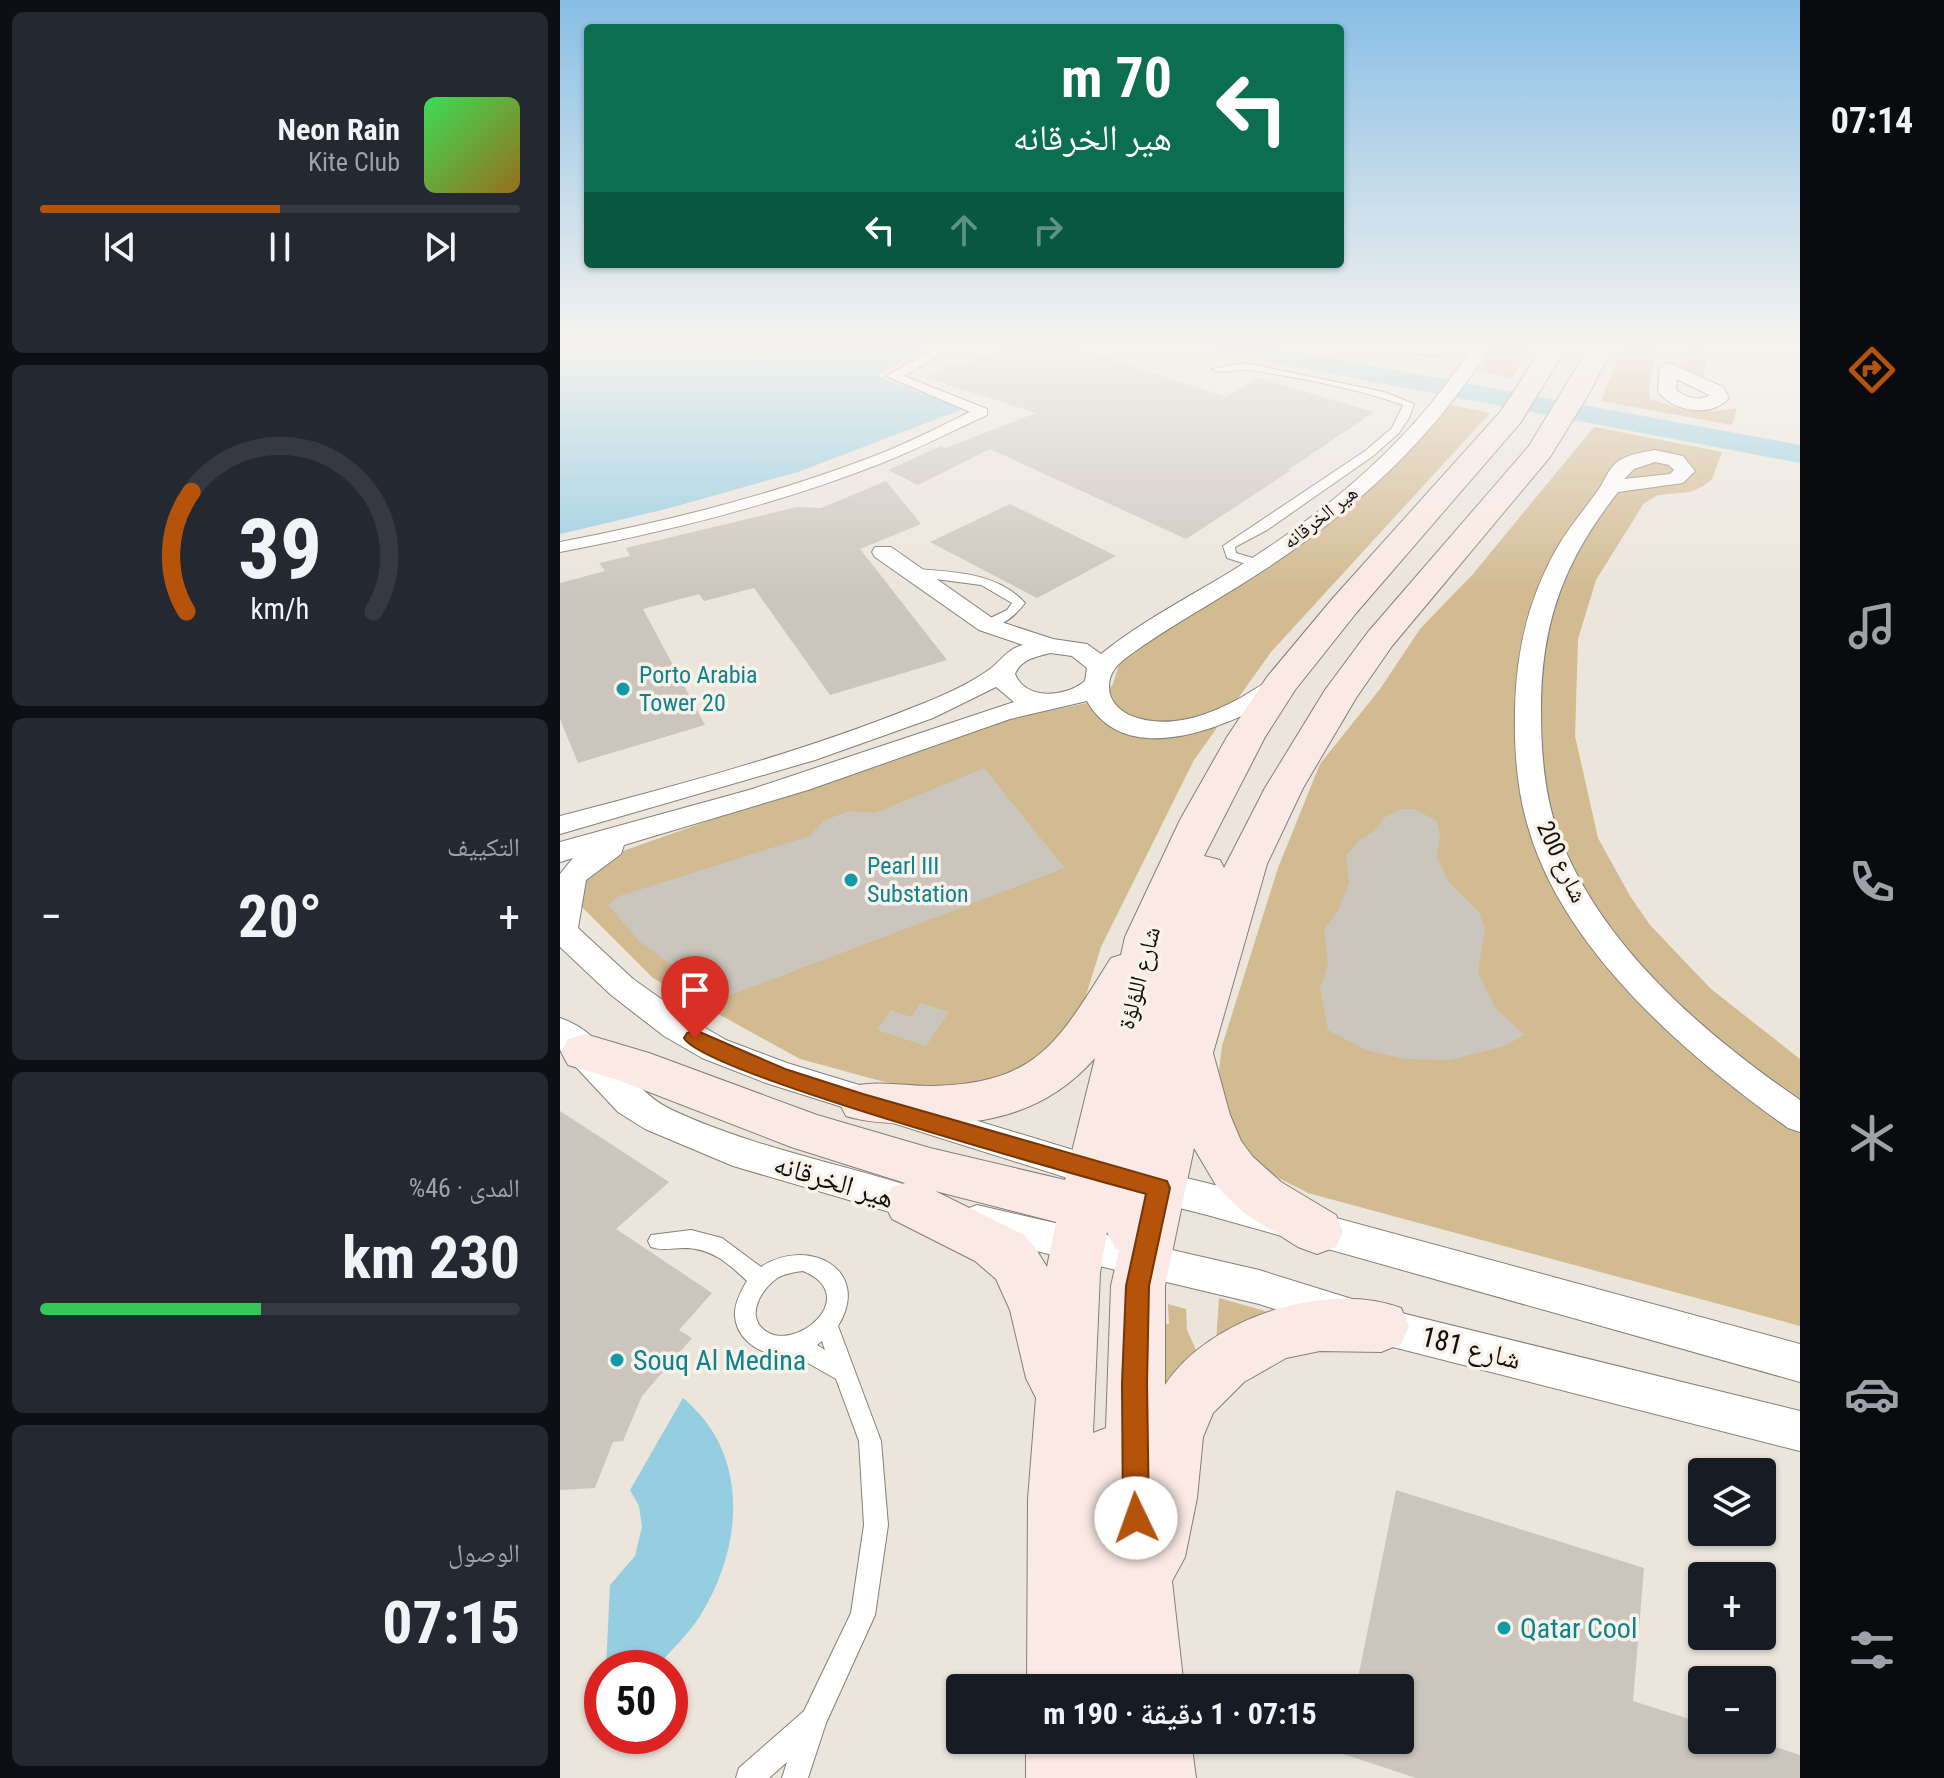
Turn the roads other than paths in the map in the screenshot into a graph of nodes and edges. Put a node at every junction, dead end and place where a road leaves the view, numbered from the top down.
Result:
1 (947, 428) edge
2 (1397, 428) edge
3 (1419, 428) edge
4 (1501, 428) edge
5 (1556, 428) edge
6 (1611, 487) dead end
7 (560, 547) edge
8 (883, 552) dead end
9 (1259, 564) junction
10 (917, 573) junction
11 (1160, 621) junction
12 (987, 625) junction
13 (1058, 646) junction
14 (1004, 668) junction
15 (1098, 676) junction
16 (1272, 698) junction
17 (1044, 702) junction
18 (574, 818) edge
19 (560, 825) edge
20 (651, 829) junction
21 (560, 852) edge
22 (561, 930) edge
23 (1147, 937) junction
24 (1192, 1040) junction
25 (573, 1041) edge
26 (863, 1102) junction
27 (1800, 1118) edge
28 (910, 1203) junction
29 (1116, 1214) junction
30 (1317, 1231) junction
31 (658, 1241) dead end
32 (760, 1279) junction
33 (827, 1326) junction
34 (1381, 1326) junction
35 (795, 1344) junction
36 (1800, 1363) edge
37 (842, 1371) junction
38 (1065, 1414) junction
39 (1800, 1431) edge
40 (1142, 1613) junction
41 (1071, 1674) edge
42 (1073, 1674) edge
43 (1149, 1674) edge
44 (814, 1720) junction
45 (1035, 1754) edge
46 (1061, 1754) edge
47 (1117, 1754) edge
48 (1158, 1754) edge
49 (749, 1778) edge
50 (795, 1778) edge
51 (1031, 1778) edge
52 (1061, 1778) edge
53 (1118, 1778) edge
54 (1161, 1778) edge

1 - 7 street
2 - 9 lane
3 - 9 street, هير الخرقانه
4 - 16 main road, شارع اللؤلؤة
5 - 24 main road, شارع اللؤلؤة
6 - 27 street, شارع 200
8 - 10 street
9 - 11 street, هير الخرقانه
10 - 12 street
10 - 12 lane
11 - 13 street, هير الخرقانه
11 - 15 street, هير الخرقانه
12 - 13 street
12 - 14 street
13 - 14 street, هير الخرقانه
13 - 15 street
14 - 17 street
14 - 18 street
15 - 16 street
15 - 17 street, هير الخرقانه
16 - 23 main road, شارع اللؤلؤة
16 - 29 main road
17 - 20 street
18 - 19 street
20 - 21 street
20 - 22 street
22 - 26 street
23 - 26 main road
23 - 29 main road, شارع اللؤلؤة
24 - 29 main road, شارع اللؤلؤة
24 - 30 main road
25 - 28 street, هير الخرقانه
25 - 29 main road
26 - 29 street
28 - 29 street, هير الخرقانه
28 - 38 main road
29 - 30 street
29 - 34 street, شارع 181
29 - 38 main road, شارع اللؤلؤة
29 - 40 main road, شارع اللؤلؤة
29 - 42 main road
30 - 36 street
31 - 32 lane
32 - 33 lane
32 - 35 lane
33 - 35 lane
33 - 37 lane
34 - 39 street, شارع 181
34 - 40 main road
35 - 37 lane
37 - 44 lane
38 - 41 main road, شارع اللؤلؤة
40 - 43 main road, شارع اللؤلؤة
44 - 49 lane
44 - 50 lane
45 - 51 street
46 - 52 main road
47 - 53 main road
48 - 54 main road

